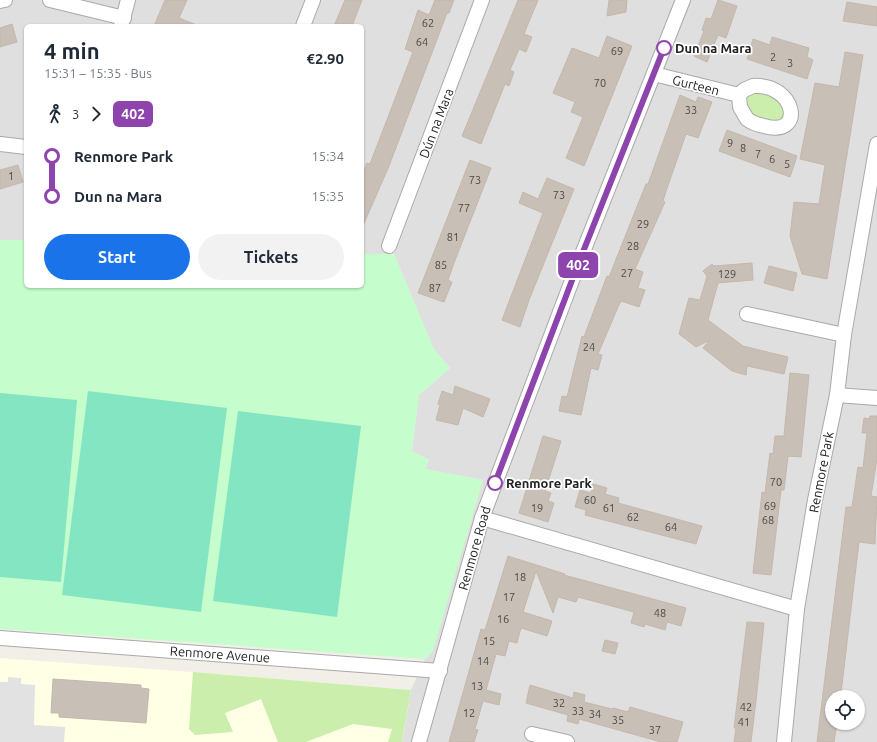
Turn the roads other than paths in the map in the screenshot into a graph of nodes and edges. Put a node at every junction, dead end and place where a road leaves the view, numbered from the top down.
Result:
1 (5, 0) edge
2 (50, 0) edge
3 (128, 0) edge
4 (313, 0) edge
5 (482, 0) edge
6 (683, 0) edge
7 (0, 1) edge
8 (122, 22) edge
9 (303, 24) edge
10 (654, 74) junction
11 (739, 95) dead end
12 (0, 144) edge
13 (877, 144) edge
14 (24, 147) edge
15 (389, 246) dead end
16 (747, 314) dead end
17 (844, 335) junction
18 (837, 395) junction
19 (877, 398) edge
20 (482, 518) junction
21 (797, 609) junction
22 (0, 638) edge
23 (440, 671) junction
24 (532, 734) dead end
25 (419, 742) edge
26 (567, 742) edge
27 (784, 742) edge

1 - 7 street
2 - 8 street
3 - 8 street
4 - 9 street
5 - 15 street, Dún na Mara
6 - 10 street, Renmore Road
10 - 11 street, Gurteen
10 - 20 street, Renmore Road
12 - 14 street
13 - 17 street, Renmore Park
16 - 17 street
17 - 18 street, Renmore Park
18 - 19 street
18 - 21 street, Renmore Park
20 - 21 street
20 - 23 street, Renmore Road
21 - 27 street, Renmore Park
22 - 23 street, Renmore Avenue
23 - 25 street, Renmore Road
24 - 26 street

